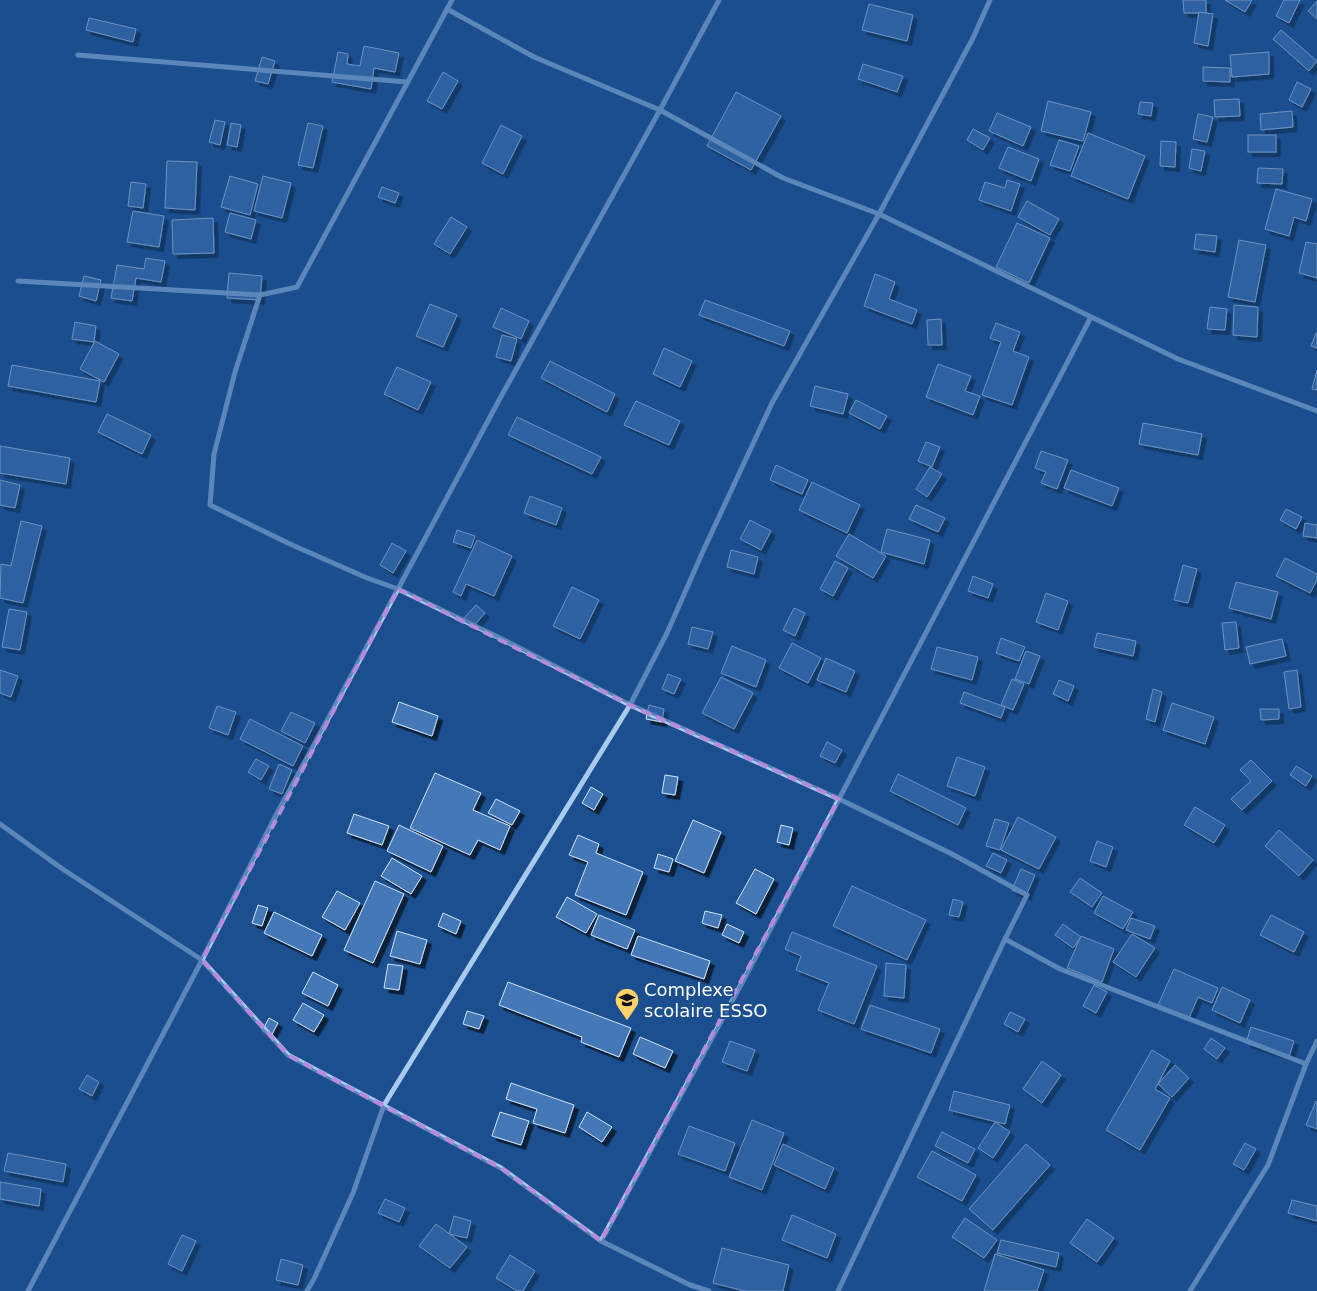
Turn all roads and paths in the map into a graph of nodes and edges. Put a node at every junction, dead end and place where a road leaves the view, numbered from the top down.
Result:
1 (452, 0) edge
2 (719, 0) edge
3 (990, 0) edge
4 (447, 9) junction
5 (78, 55) dead end
6 (407, 82) junction
7 (660, 110) junction
8 (879, 214) junction
9 (18, 281) dead end
10 (260, 296) junction
11 (1091, 316) junction
12 (1317, 411) edge
13 (398, 589) junction
14 (630, 705) junction
15 (839, 799) junction
16 (0, 824) edge
17 (1005, 939) junction
18 (202, 960) junction
19 (1317, 1041) edge
20 (1306, 1064) junction
21 (384, 1106) junction
22 (601, 1241) junction
23 (28, 1291) edge
24 (307, 1291) edge
25 (709, 1291) edge
26 (838, 1291) edge
27 (1190, 1291) edge

1 - 4 street
2 - 7 street
3 - 8 street
4 - 6 street
4 - 7 street
5 - 6 street
6 - 10 street
7 - 8 street
7 - 13 street
8 - 11 street
8 - 14 street
9 - 10 street
10 - 13 street
11 - 12 street
11 - 15 street
13 - 14 street
13 - 18 street
14 - 15 street
14 - 21 street
15 - 17 street
15 - 22 street
16 - 18 street
17 - 20 street
17 - 26 street
18 - 21 street
18 - 23 street
19 - 20 street
20 - 27 street
21 - 22 street
21 - 24 street
22 - 25 street

